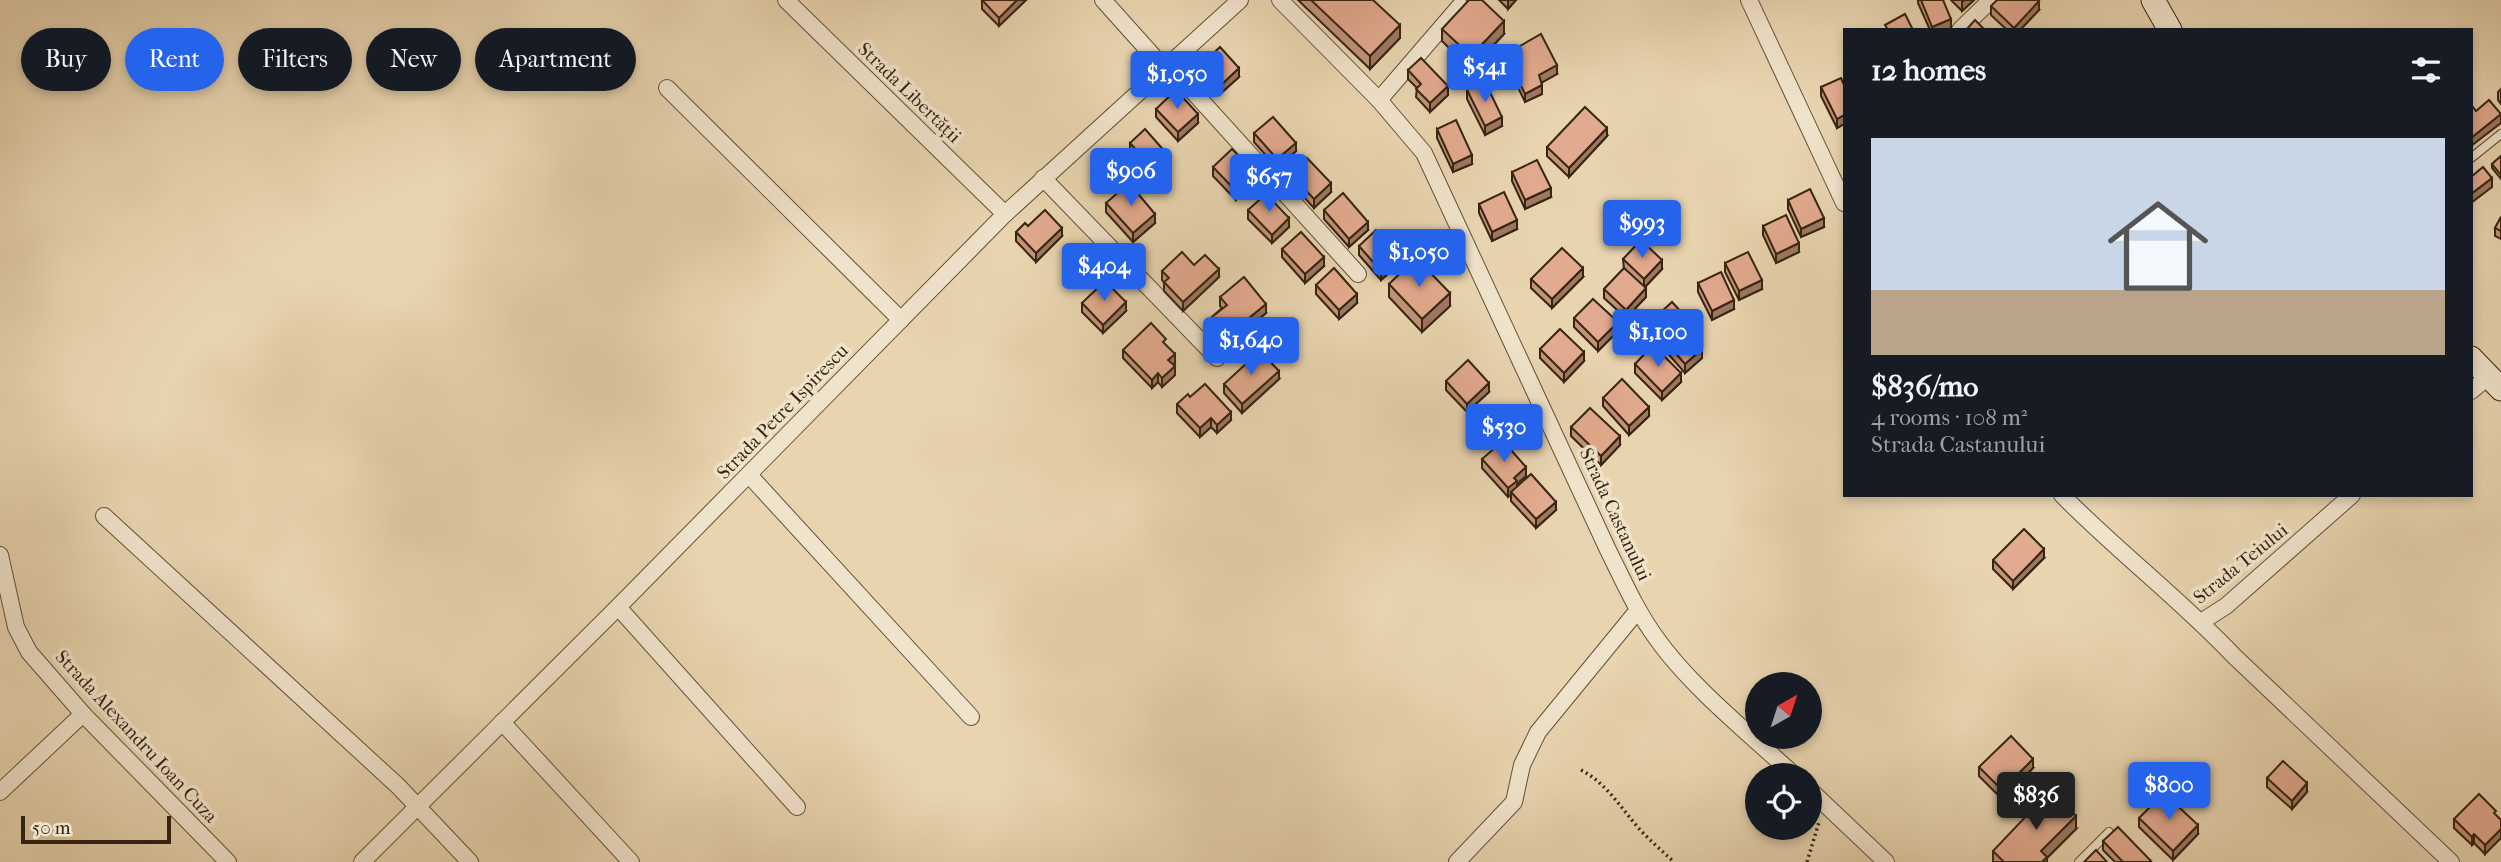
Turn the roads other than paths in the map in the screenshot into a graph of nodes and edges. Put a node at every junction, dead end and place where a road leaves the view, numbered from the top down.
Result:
1 (786, 0) edge
2 (1103, 0) edge
3 (1240, 0) edge
4 (1280, 0) edge
5 (1749, 0) edge
6 (1990, 0) edge
7 (2158, 2) edge
8 (1460, 6) edge
9 (1962, 28) edge
10 (2169, 28) edge
11 (1166, 66) junction
12 (667, 88) dead end
13 (1379, 100) junction
14 (2501, 134) edge
15 (2473, 156) edge
16 (1043, 178) junction
17 (1843, 201) edge
18 (1005, 214) junction
19 (1358, 274) dead end
20 (901, 320) junction
21 (1217, 358) dead end
22 (2473, 360) edge
23 (2495, 382) edge
24 (2473, 390) edge
25 (749, 475) junction
26 (2064, 497) edge
27 (2350, 497) edge
28 (104, 516) dead end
29 (0, 555) edge
30 (2, 579) edge
31 (618, 607) junction
32 (1638, 610) junction
33 (2202, 622) junction
34 (83, 714) junction
35 (971, 717) dead end
36 (502, 722) junction
37 (1781, 763) edge
38 (0, 792) edge
39 (1822, 801) edge
40 (418, 805) junction
41 (797, 807) dead end
42 (2109, 832) edge
43 (228, 862) edge
44 (362, 862) edge
45 (470, 862) edge
46 (631, 862) edge
47 (1457, 862) edge
48 (1886, 862) edge
49 (2080, 862) edge
50 (2451, 862) edge

1 - 18 street, Strada Libertății
2 - 11 street
3 - 11 street, Strada Petre Ispirescu
4 - 13 street, Strada Castanului
5 - 17 street
6 - 9 street
7 - 10 main road
8 - 13 street
11 - 16 street, Strada Petre Ispirescu
11 - 19 street
12 - 20 street
13 - 32 street, Strada Castanului
14 - 15 lane
16 - 18 street, Strada Petre Ispirescu
16 - 21 street
18 - 20 street, Strada Petre Ispirescu
20 - 25 street, Strada Petre Ispirescu
22 - 23 main road
23 - 24 street
25 - 31 street, Strada Petre Ispirescu
25 - 35 street
26 - 33 street, Strada Teiului
27 - 33 street, Strada Teiului
28 - 40 street
29 - 30 street, Strada Alexandru Ioan Cuza
30 - 34 street, Strada Alexandru Ioan Cuza
31 - 36 street, Strada Petre Ispirescu
31 - 41 street
32 - 37 street, Strada Castanului
32 - 47 street
33 - 50 street
34 - 38 street
34 - 43 street, Strada Alexandru Ioan Cuza
36 - 40 street, Strada Petre Ispirescu
36 - 46 street
39 - 48 street
40 - 44 street, Strada Petre Ispirescu
40 - 45 street
42 - 49 lane

